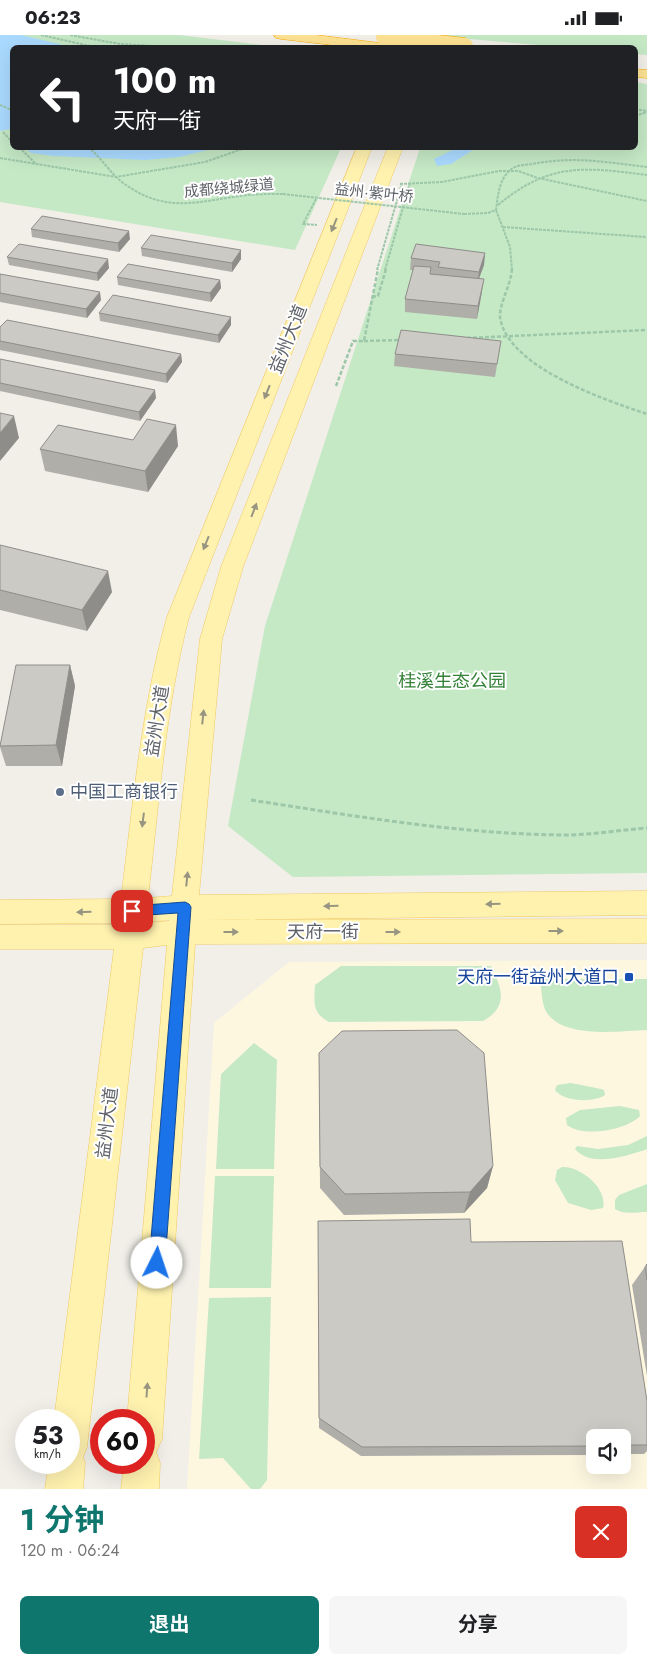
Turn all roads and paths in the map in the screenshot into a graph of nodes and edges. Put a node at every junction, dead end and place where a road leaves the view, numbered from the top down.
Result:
1 (41, 35) edge
2 (70, 35) edge
3 (281, 35) edge
4 (366, 35) edge
5 (382, 42) edge
6 (85, 45) edge
7 (136, 45) edge
8 (435, 45) edge
9 (3, 132) dead end
10 (10, 140) edge
11 (21, 150) edge
12 (91, 150) edge
13 (239, 150) edge
14 (364, 150) edge
15 (395, 150) edge
16 (0, 158) edge
17 (35, 164) junction
18 (647, 167) edge
19 (510, 171) junction
20 (647, 175) edge
21 (116, 177) junction
22 (538, 178) junction
23 (410, 183) junction
24 (283, 194) joint
25 (316, 199) junction
26 (647, 201) edge
27 (498, 205) junction
28 (396, 207) junction
29 (496, 210) junction
30 (303, 224) dead end
31 (503, 227) junction
32 (647, 237) edge
33 (647, 241) edge
34 (372, 297) junction
35 (647, 330) edge
36 (506, 336) junction
37 (459, 338) edge
38 (402, 340) edge
39 (364, 341) junction
40 (336, 386) dead end
41 (647, 414) edge
42 (251, 800) dead end
43 (647, 828) edge
44 (647, 903) edge
45 (0, 913) edge
46 (183, 920) junction
47 (130, 924) junction
48 (647, 931) edge
49 (0, 937) edge
50 (73, 1409) edge
51 (146, 1409) edge
52 (66, 1474) edge
53 (141, 1474) edge
54 (64, 1489) edge
55 (140, 1489) edge

1 - 6 path
2 - 7 path
3 - 5 highway
4 - 5 highway
5 - 8 highway, bridge
9 - 10 path
11 - 17 path
12 - 21 path, 成都绕城绿道
13 - 21 path
14 -> 47 main road, 益州大道
46 -> 15 main road, 益州大道
16 - 17 path
17 - 21 path
18 - 19 path
19 - 22 path
19 - 23 path
19 - 27 path
20 - 22 path
21 - 24 path, 成都绕城绿道
22 - 26 path
22 - 27 path
23 - 28 path
23 - 34 path
24 - 25 path, 益州·紫叶桥, bridge
25 - 28 path, 益州·紫叶桥, bridge
25 - 30 path
27 - 29 path
28 - 29 path, 益州·紫叶桥, bridge
28 - 34 path
29 - 31 path
31 - 32 path
31 - 36 path
32 - 33 path
34 - 39 path
35 - 36 path
36 - 37 path
36 - 41 path
38 - 39 path
39 - 40 path
42 - 43 path
44 -> 46 main road, 天府一街
47 -> 45 main road, 天府一街
46 - 47 main road, 天府一街
46 -> 48 main road, 天府一街
51 -> 46 main road, 益州大道
47 - 49 main road, 天府一街
47 - 50 main road, 益州大道
52 - 54 main road
53 - 55 main road

